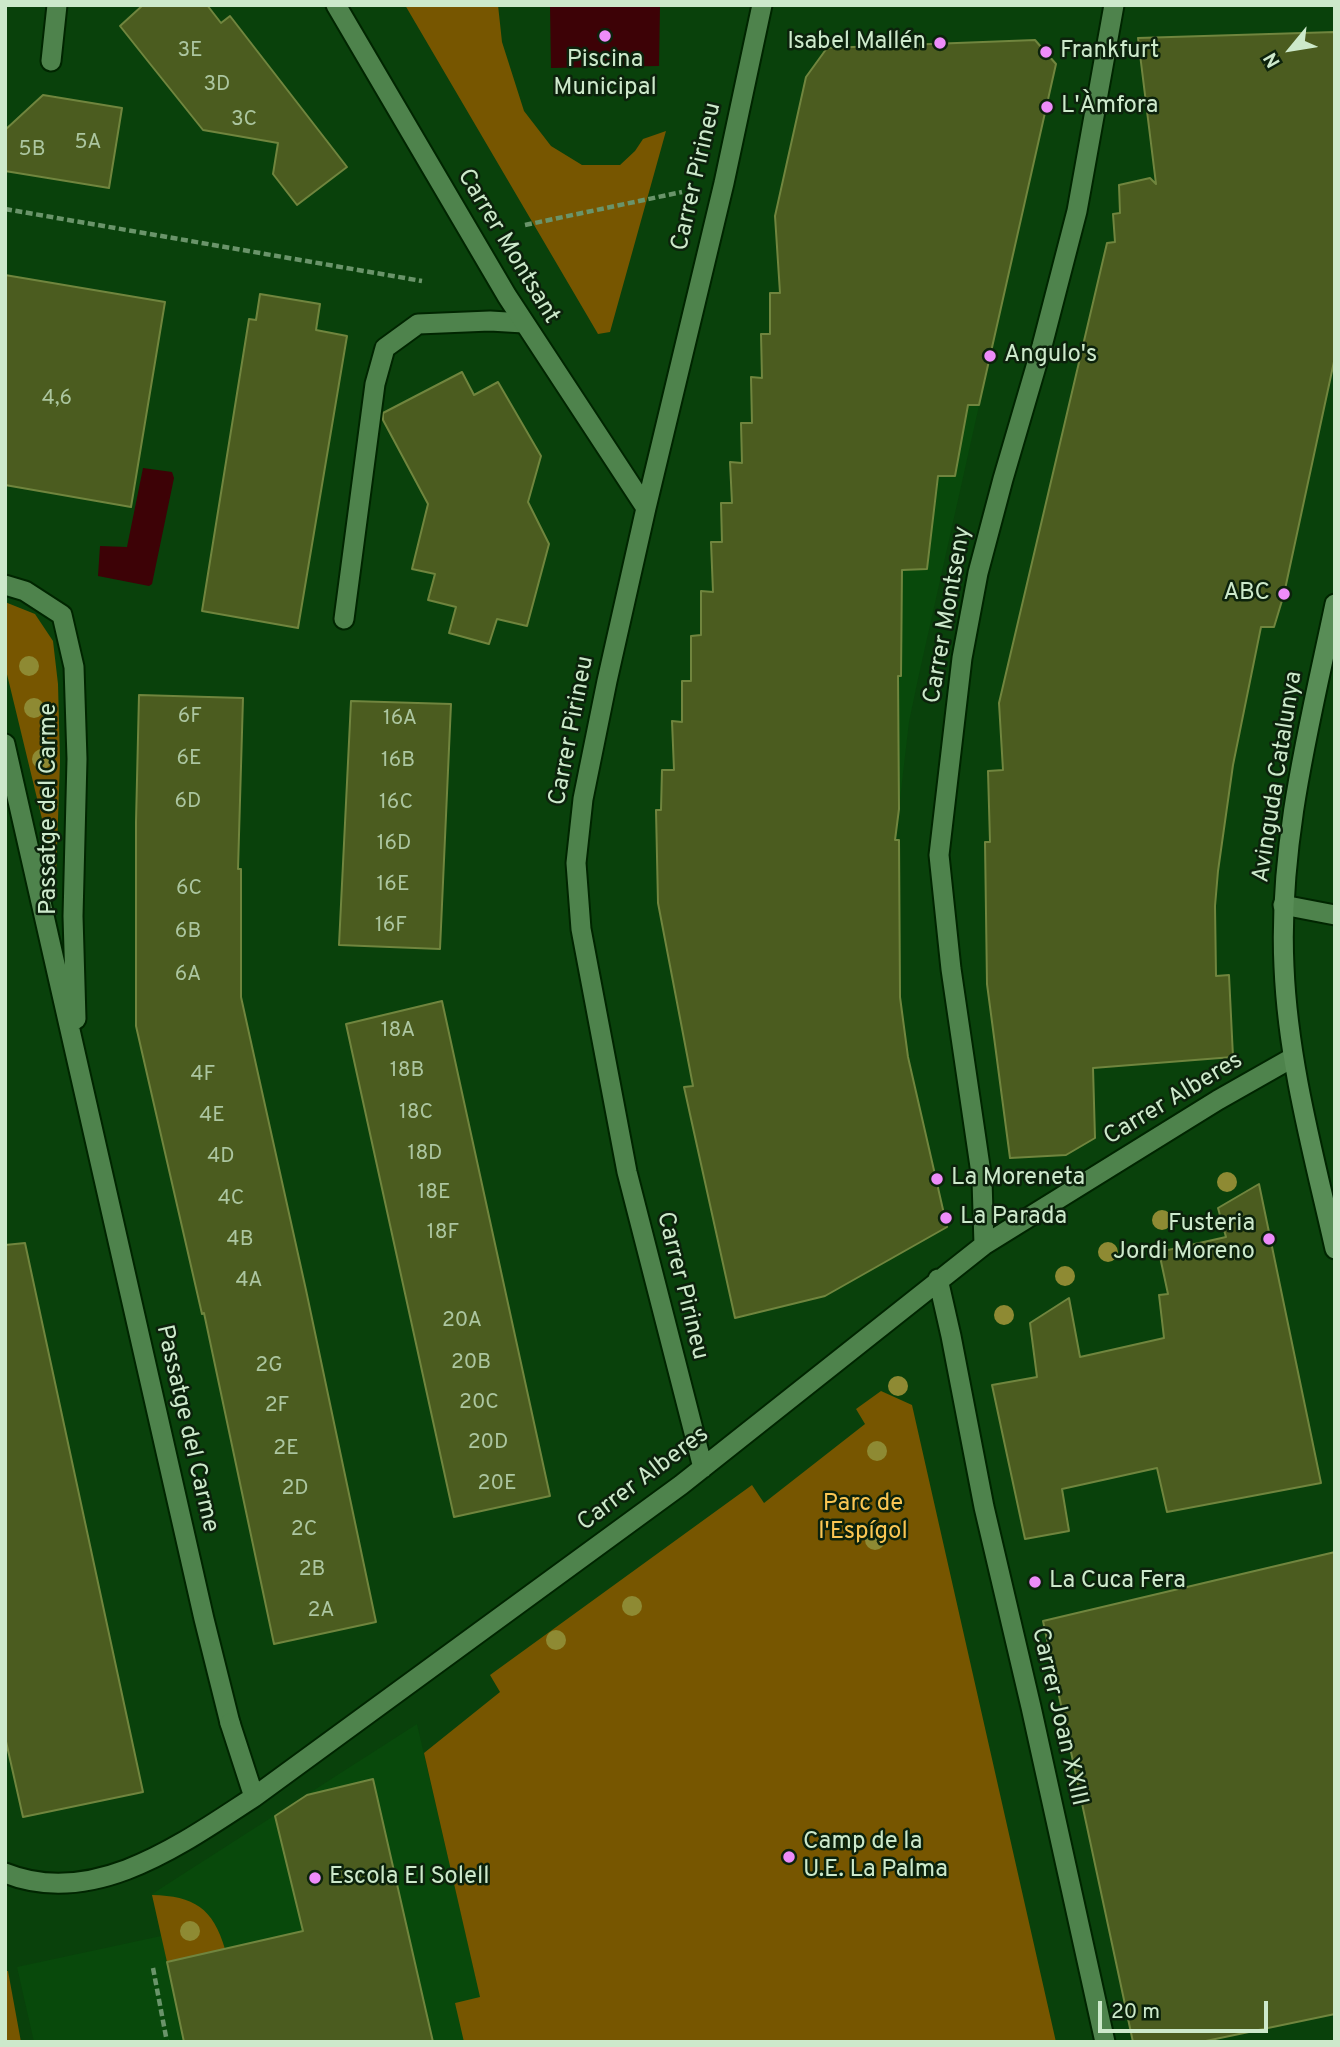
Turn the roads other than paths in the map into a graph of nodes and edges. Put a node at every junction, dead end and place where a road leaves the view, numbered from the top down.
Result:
1 (57, 5) edge
2 (336, 5) edge
3 (762, 5) edge
4 (1114, 5) edge
5 (51, 61) dead end
6 (524, 323) junction
7 (646, 508) junction
8 (5, 585) edge
9 (1335, 604) edge
10 (344, 619) dead end
11 (5, 744) edge
12 (1283, 905) junction
13 (1335, 915) edge
14 (1292, 1058) junction
15 (78, 1069) junction
16 (984, 1245) junction
17 (1335, 1249) edge
18 (938, 1279) junction
19 (703, 1468) junction
20 (254, 1797) junction
21 (5, 1873) edge
22 (1105, 2042) edge

1 - 5 street
2 - 6 street, Carrer Montsant
3 - 7 street, Carrer Pirineu
4 - 16 street, Carrer Montseny
6 - 7 street, Carrer Montsant
6 - 10 street
7 - 19 street, Carrer Pirineu
8 - 15 street, Passatge del Carme
9 - 12 main road, Avinguda Catalunya
11 - 15 street, Passatge del Carme
12 - 13 street
12 - 14 main road, Avinguda Catalunya
14 - 16 street, Carrer Alberes
14 - 17 main road, Avinguda Catalunya
15 - 20 street, Passatge del Carme
16 - 18 street, Carrer Alberes
18 - 19 street, Carrer Alberes
18 - 22 street, Carrer Joan XXIII
19 - 20 street, Carrer Alberes
20 - 21 street, Carrer Alberes

